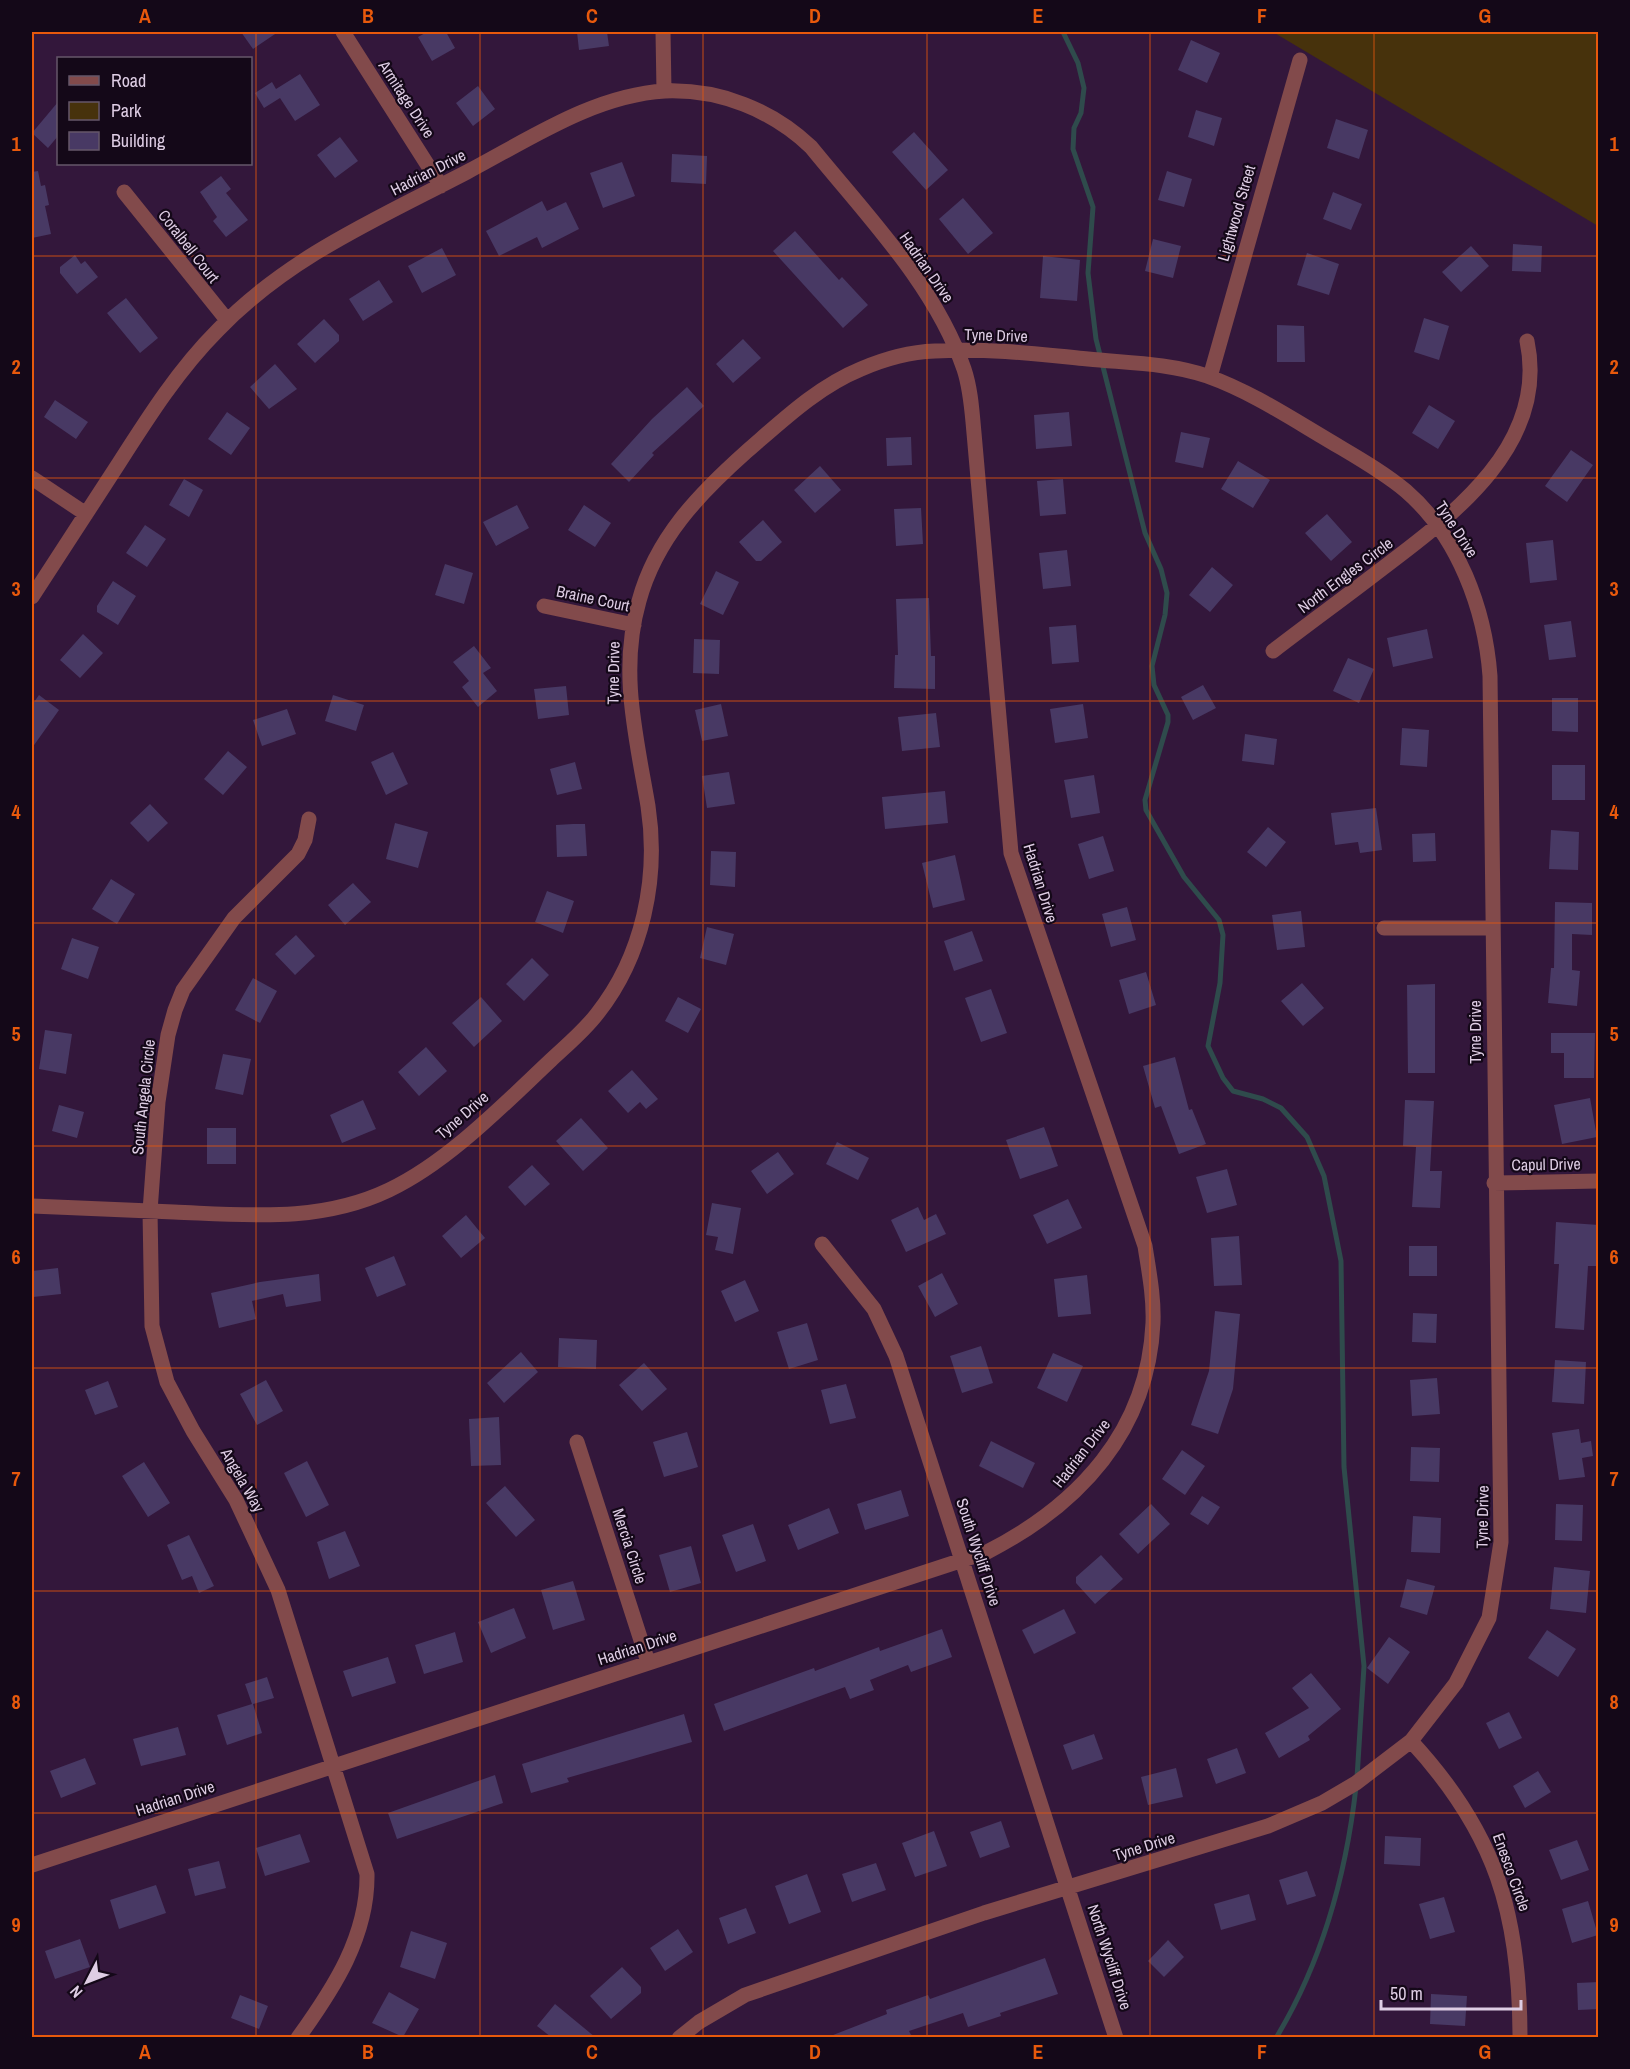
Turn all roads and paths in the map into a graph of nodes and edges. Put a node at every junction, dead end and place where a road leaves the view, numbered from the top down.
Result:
1 (343, 32) edge
2 (663, 32) edge
3 (1300, 60) dead end
4 (664, 92) junction
5 (441, 186) junction
6 (124, 192) dead end
7 (227, 320) junction
8 (1527, 340) dead end
9 (957, 351) junction
10 (1210, 377) junction
11 (32, 478) edge
12 (86, 514) junction
13 (1438, 527) junction
14 (32, 597) edge
15 (544, 606) dead end
16 (633, 625) junction
17 (1273, 651) dead end
18 (309, 819) dead end
19 (1384, 928) dead end
20 (1492, 928) junction
21 (1599, 1181) edge
22 (1494, 1183) junction
23 (32, 1206) edge
24 (150, 1211) junction
25 (822, 1244) dead end
26 (577, 1442) dead end
27 (963, 1562) junction
28 (648, 1662) junction
29 (1411, 1741) junction
30 (335, 1764) junction
31 (32, 1865) edge
32 (1068, 1888) junction
33 (298, 2037) edge
34 (679, 2037) edge
35 (1116, 2037) edge
36 (1520, 2037) edge

1 - 5 street, Armitage Drive
2 - 4 street
3 - 10 street, Lightwood Street
4 - 5 street, Hadrian Drive
4 - 9 street, Hadrian Drive
5 - 7 street, Hadrian Drive
6 - 7 street, Coralbell Court
7 - 12 street, Hadrian Drive
8 - 13 street, North Engles Circle
9 - 10 street, Tyne Drive
9 - 16 street, Tyne Drive
9 - 27 street, Hadrian Drive
10 - 13 street, Tyne Drive
11 - 12 street
12 - 14 street, Hadrian Drive
13 - 17 street, North Engles Circle
13 - 20 street, Tyne Drive
15 - 16 street, Braine Court
16 - 24 street, Tyne Drive
18 - 24 street, South Angela Circle
19 - 20 street
20 - 22 street, Tyne Drive
21 - 22 street, Capul Drive
22 - 29 street, Tyne Drive
23 - 24 street, Tyne Drive
24 - 30 street, Angela Way
25 - 27 street, South Wycliff Drive
26 - 28 street, Mercia Circle
27 - 28 street, Hadrian Drive
27 - 32 street, South Wycliff Drive
28 - 30 street, Hadrian Drive
29 - 32 street, Tyne Drive
29 - 36 street, Enesco Circle
30 - 31 street, Hadrian Drive
30 - 33 street, Angela Way
32 - 34 street, Tyne Drive
32 - 35 street, North Wycliff Drive

